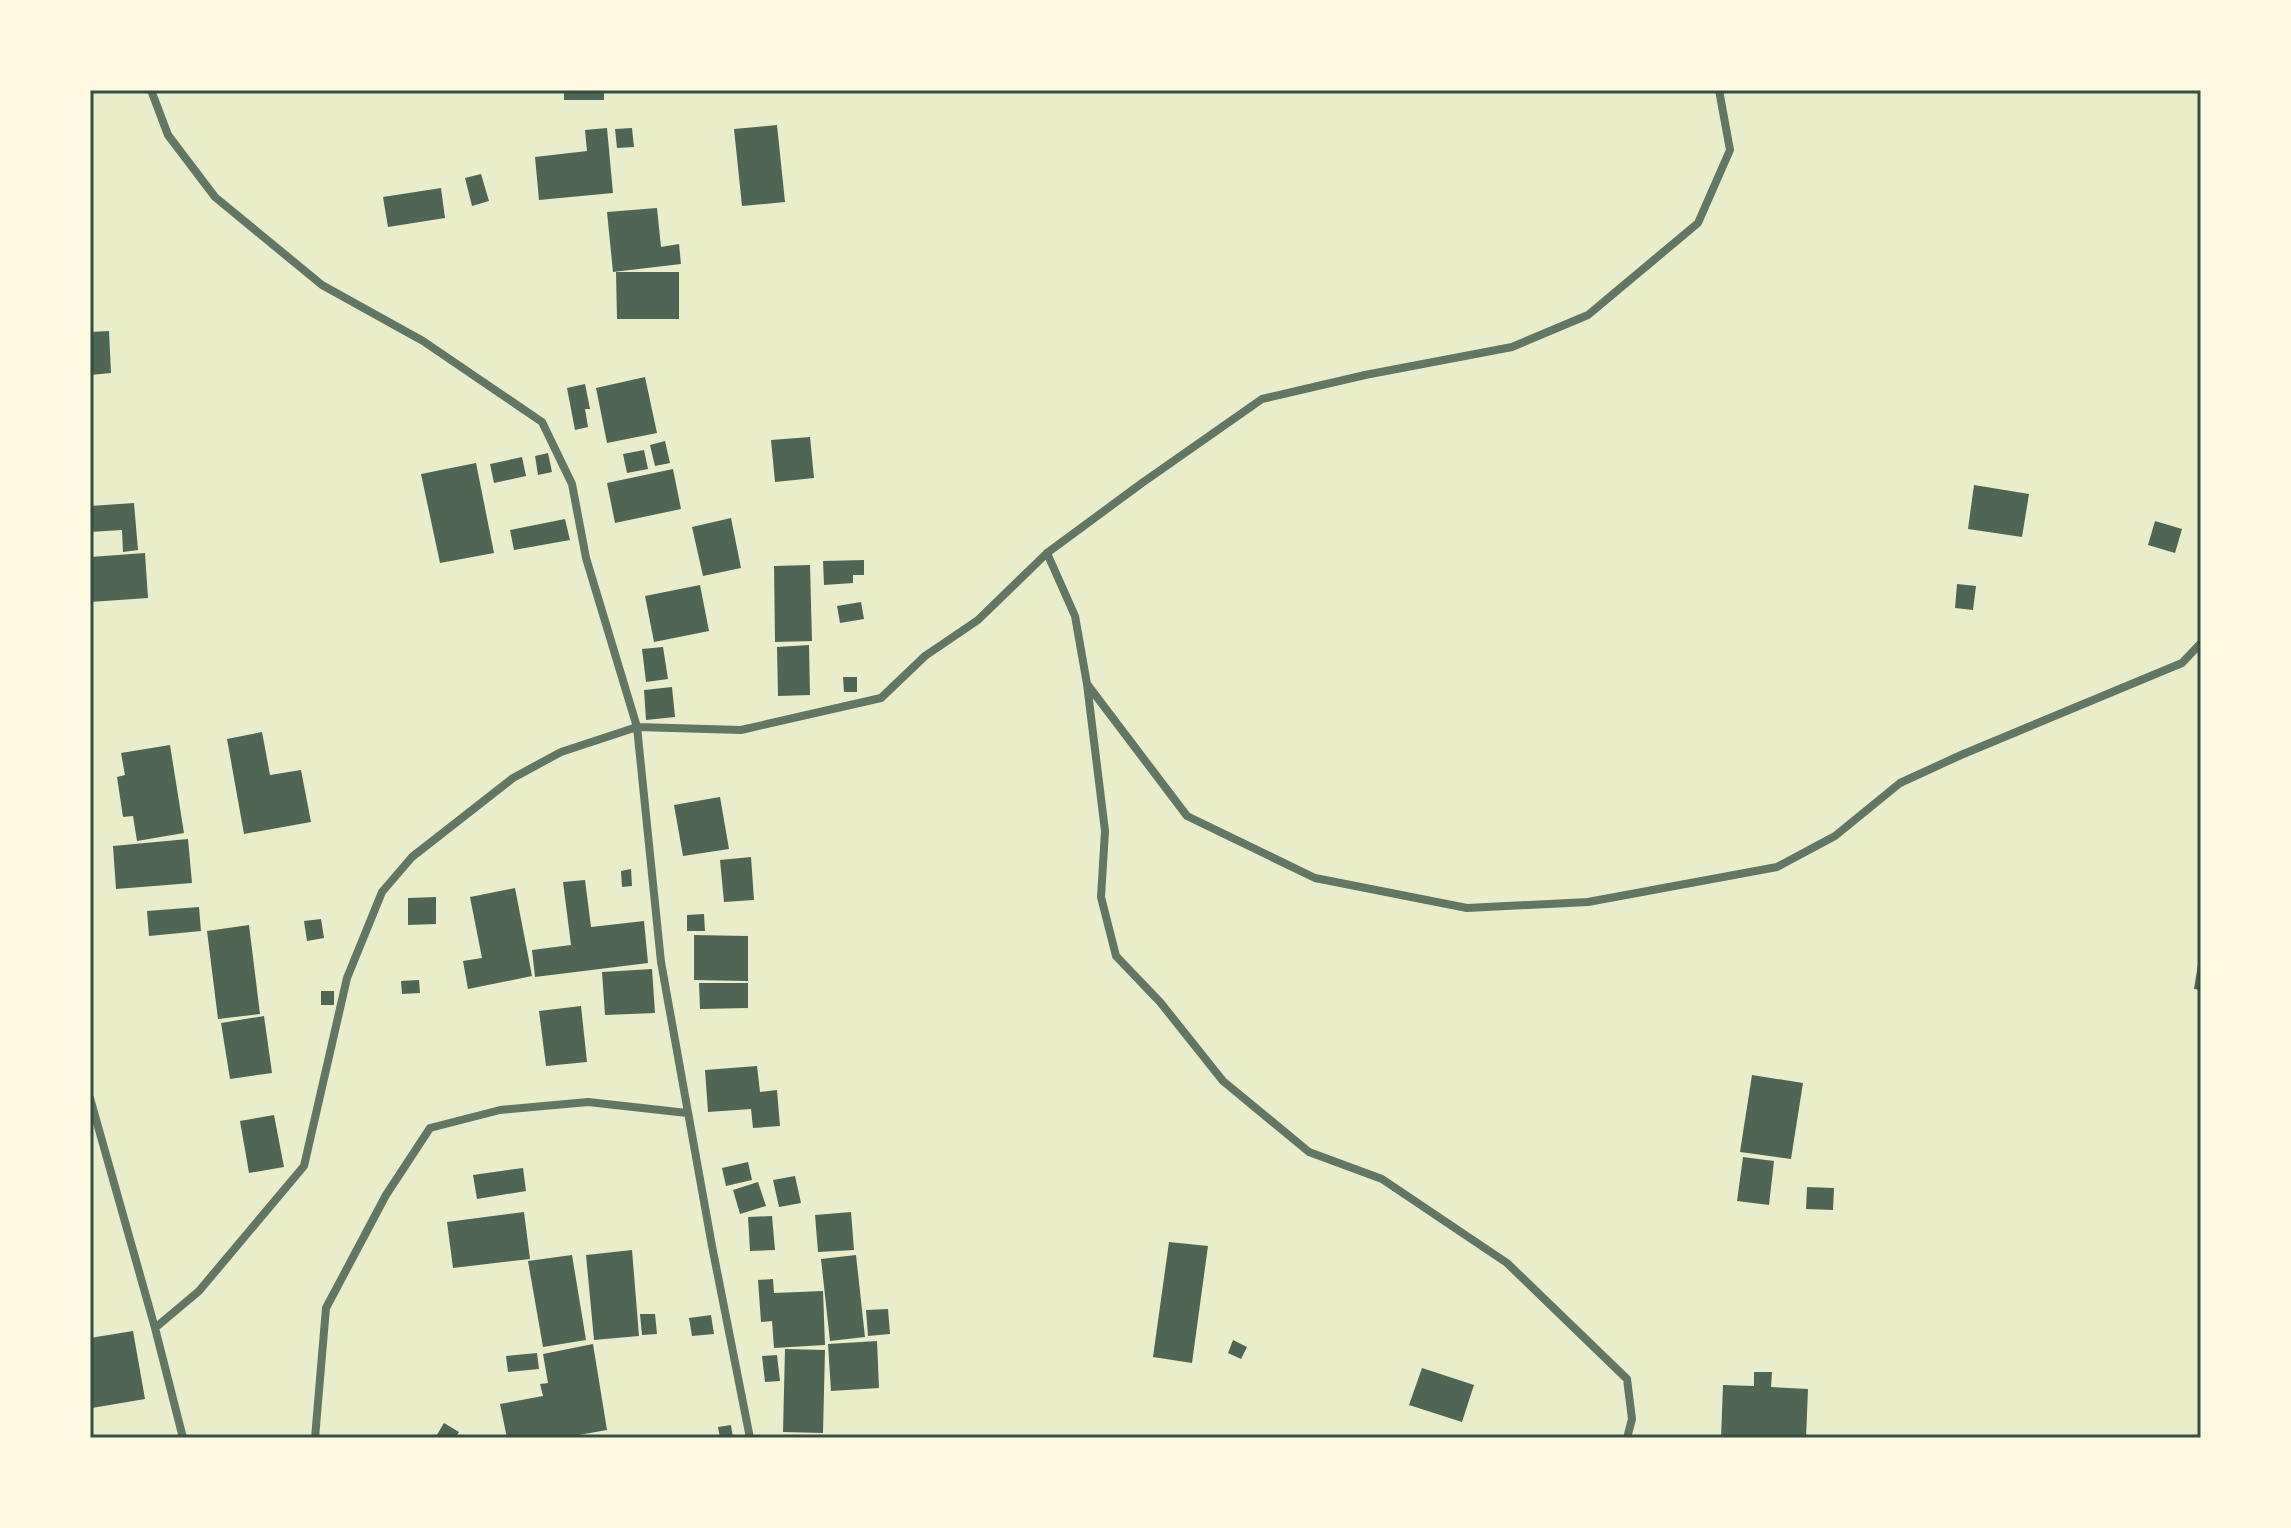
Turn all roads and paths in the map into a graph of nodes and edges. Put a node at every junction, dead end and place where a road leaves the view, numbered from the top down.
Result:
1 (151, 90) edge
2 (1719, 90) edge
3 (1047, 553) junction
4 (2201, 643) edge
5 (1087, 684) junction
6 (637, 727) junction
7 (90, 1098) edge
8 (687, 1113) junction
9 (155, 1328) junction
10 (183, 1438) edge
11 (315, 1438) edge
12 (750, 1438) edge
13 (1627, 1438) edge

1 - 6 street
2 - 3 street
3 - 5 street
3 - 6 street
4 - 5 street
5 - 13 street
6 - 8 street
6 - 9 street
7 - 9 street
8 - 11 street
8 - 12 street
9 - 10 street

